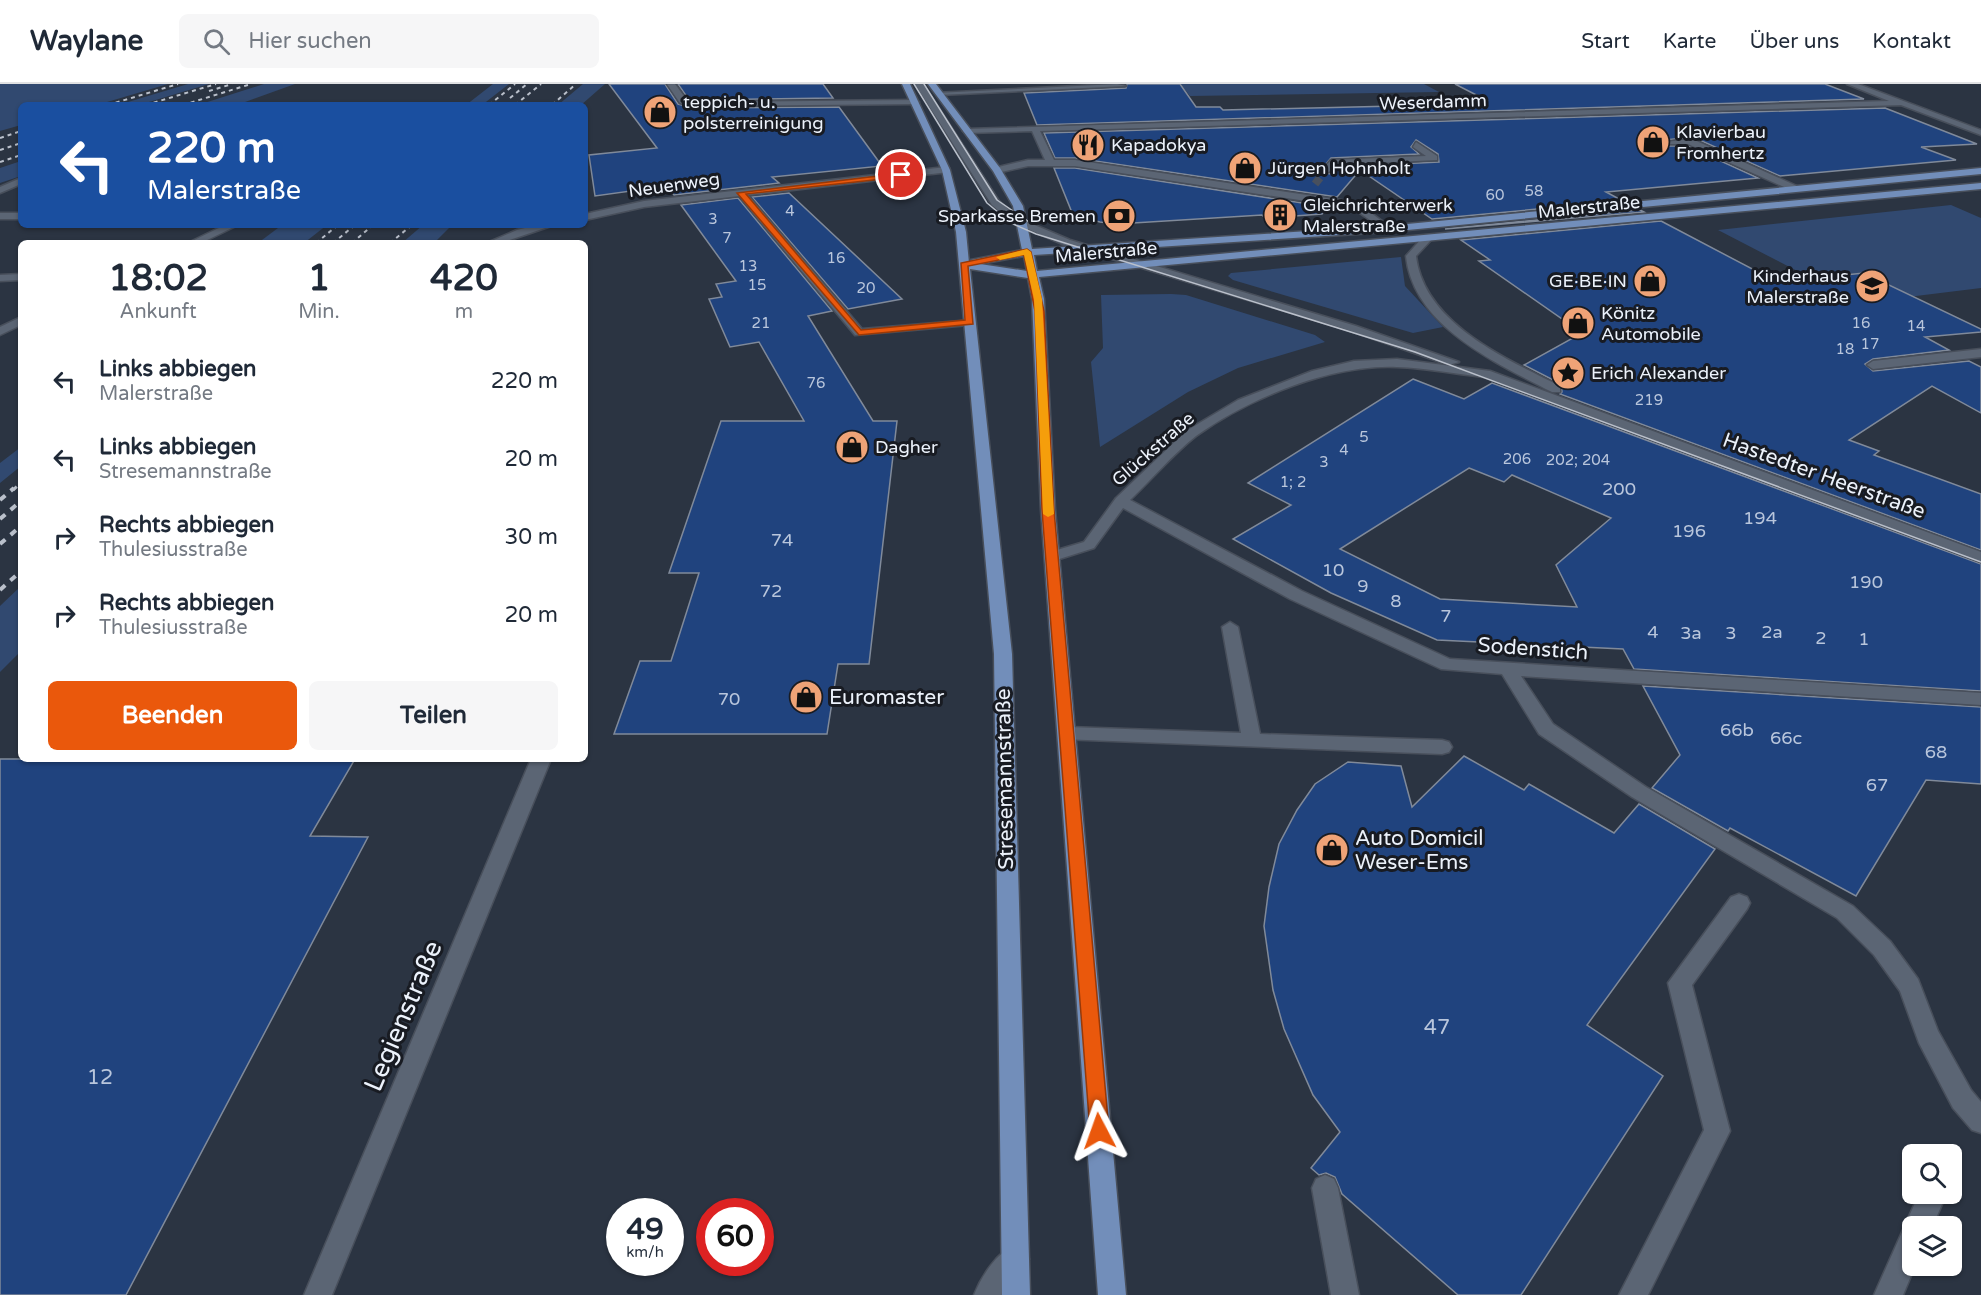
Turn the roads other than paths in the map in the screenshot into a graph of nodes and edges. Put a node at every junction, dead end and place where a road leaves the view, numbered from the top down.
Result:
1 (671, 84) edge
2 (906, 84) edge
3 (920, 84) edge
4 (932, 84) edge
5 (1851, 84) edge
6 (1122, 86) dead end
7 (939, 93) junction
8 (915, 102) junction
9 (1901, 103) junction
10 (1035, 129) junction
11 (967, 131) junction
12 (1981, 133) edge
13 (1670, 142) dead end
14 (1416, 145) dead end
15 (1050, 161) junction
16 (946, 170) junction
17 (997, 170) junction
18 (1326, 170) tunnel mouth
19 (1981, 171) edge
20 (18, 181) edge
21 (1981, 186) edge
22 (1796, 189) junction
23 (0, 190) edge
24 (741, 193) junction
25 (0, 216) edge
26 (18, 216) edge
27 (588, 216) edge
28 (1021, 223) junction
29 (226, 228) edge
30 (537, 228) edge
31 (1387, 229) junction
32 (1427, 239) junction
33 (200, 240) edge
34 (500, 240) edge
35 (1089, 249) junction
36 (1027, 252) junction
37 (964, 265) junction
38 (1145, 266) junction
39 (1031, 275) junction
40 (18, 277) edge
41 (0, 278) edge
42 (18, 322) edge
43 (969, 322) junction
44 (0, 332) edge
45 (1975, 354) edge
46 (1981, 361) edge
47 (1397, 363) joint
48 (1873, 365) dead end
49 (1486, 374) junction
50 (1653, 434) junction
51 (1121, 501) junction
52 (1053, 556) junction
53 (1981, 557) edge
54 (1230, 627) dead end
55 (1509, 671) junction
56 (1981, 699) edge
57 (1068, 734) junction
58 (1252, 740) junction
59 (1442, 747) dead end
60 (540, 762) edge
61 (1739, 903) dead end
62 (1981, 1121) edge
63 (1325, 1188) dead end
64 (1016, 1259) junction
65 (1902, 1263) edge
66 (318, 1295) edge
67 (987, 1295) edge
68 (1016, 1295) edge
69 (1112, 1295) edge
70 (1345, 1295) edge
71 (1633, 1295) edge
72 (1888, 1295) edge

1 - 8 street
2 - 8 main road
3 - 28 street
4 - 7 main road
5 - 9 street
6 - 7 street
7 - 11 main road
8 - 16 main road
9 - 10 street, Weserdamm
9 - 12 street
10 - 11 street, Weserdamm
10 - 15 street
11 - 17 main road
13 - 22 street
14 - 18 street
15 - 17 street
15 - 31 street
16 - 24 street, Neuenweg
16 - 37 main road
17 - 28 main road
19 - 22 main road, Malerstraße
20 - 23 street
21 - 32 main road, Malerstraße
22 - 31 main road, Malerstraße
24 - 27 street, Neuenweg
24 - 43 street
25 - 26 street
28 - 35 street
28 - 36 main road
29 - 33 street
30 - 34 street
31 - 35 main road, Malerstraße
32 - 38 main road, Malerstraße
32 - 50 street, Hastedter Heerstraße
35 - 36 main road, Malerstraße
35 - 38 street
36 - 37 main road, Malerstraße
36 - 39 main road
37 - 39 main road, Malerstraße
37 - 43 main road, Stresemannstraße
38 - 39 main road, Malerstraße
38 - 49 street
39 - 52 main road
40 - 41 street
42 - 44 street
43 - 64 main road, Stresemannstraße
45 - 46 street
45 - 48 street
47 - 49 street, Hastedter Heerstraße
47 - 51 street, Glückstraße
49 - 50 street, Hastedter Heerstraße
50 - 53 street, Hastedter Heerstraße
51 - 52 street, Glückstraße
51 - 55 street, Sodenstich
52 - 57 main road
54 - 58 street
55 - 56 street, Sodenstich
55 - 62 street
57 - 58 street
57 - 69 main road
58 - 59 street
60 - 66 street, Legienstraße
61 - 71 street
63 - 70 street
64 - 67 street
64 - 68 main road, Stresemannstraße
65 - 72 street

